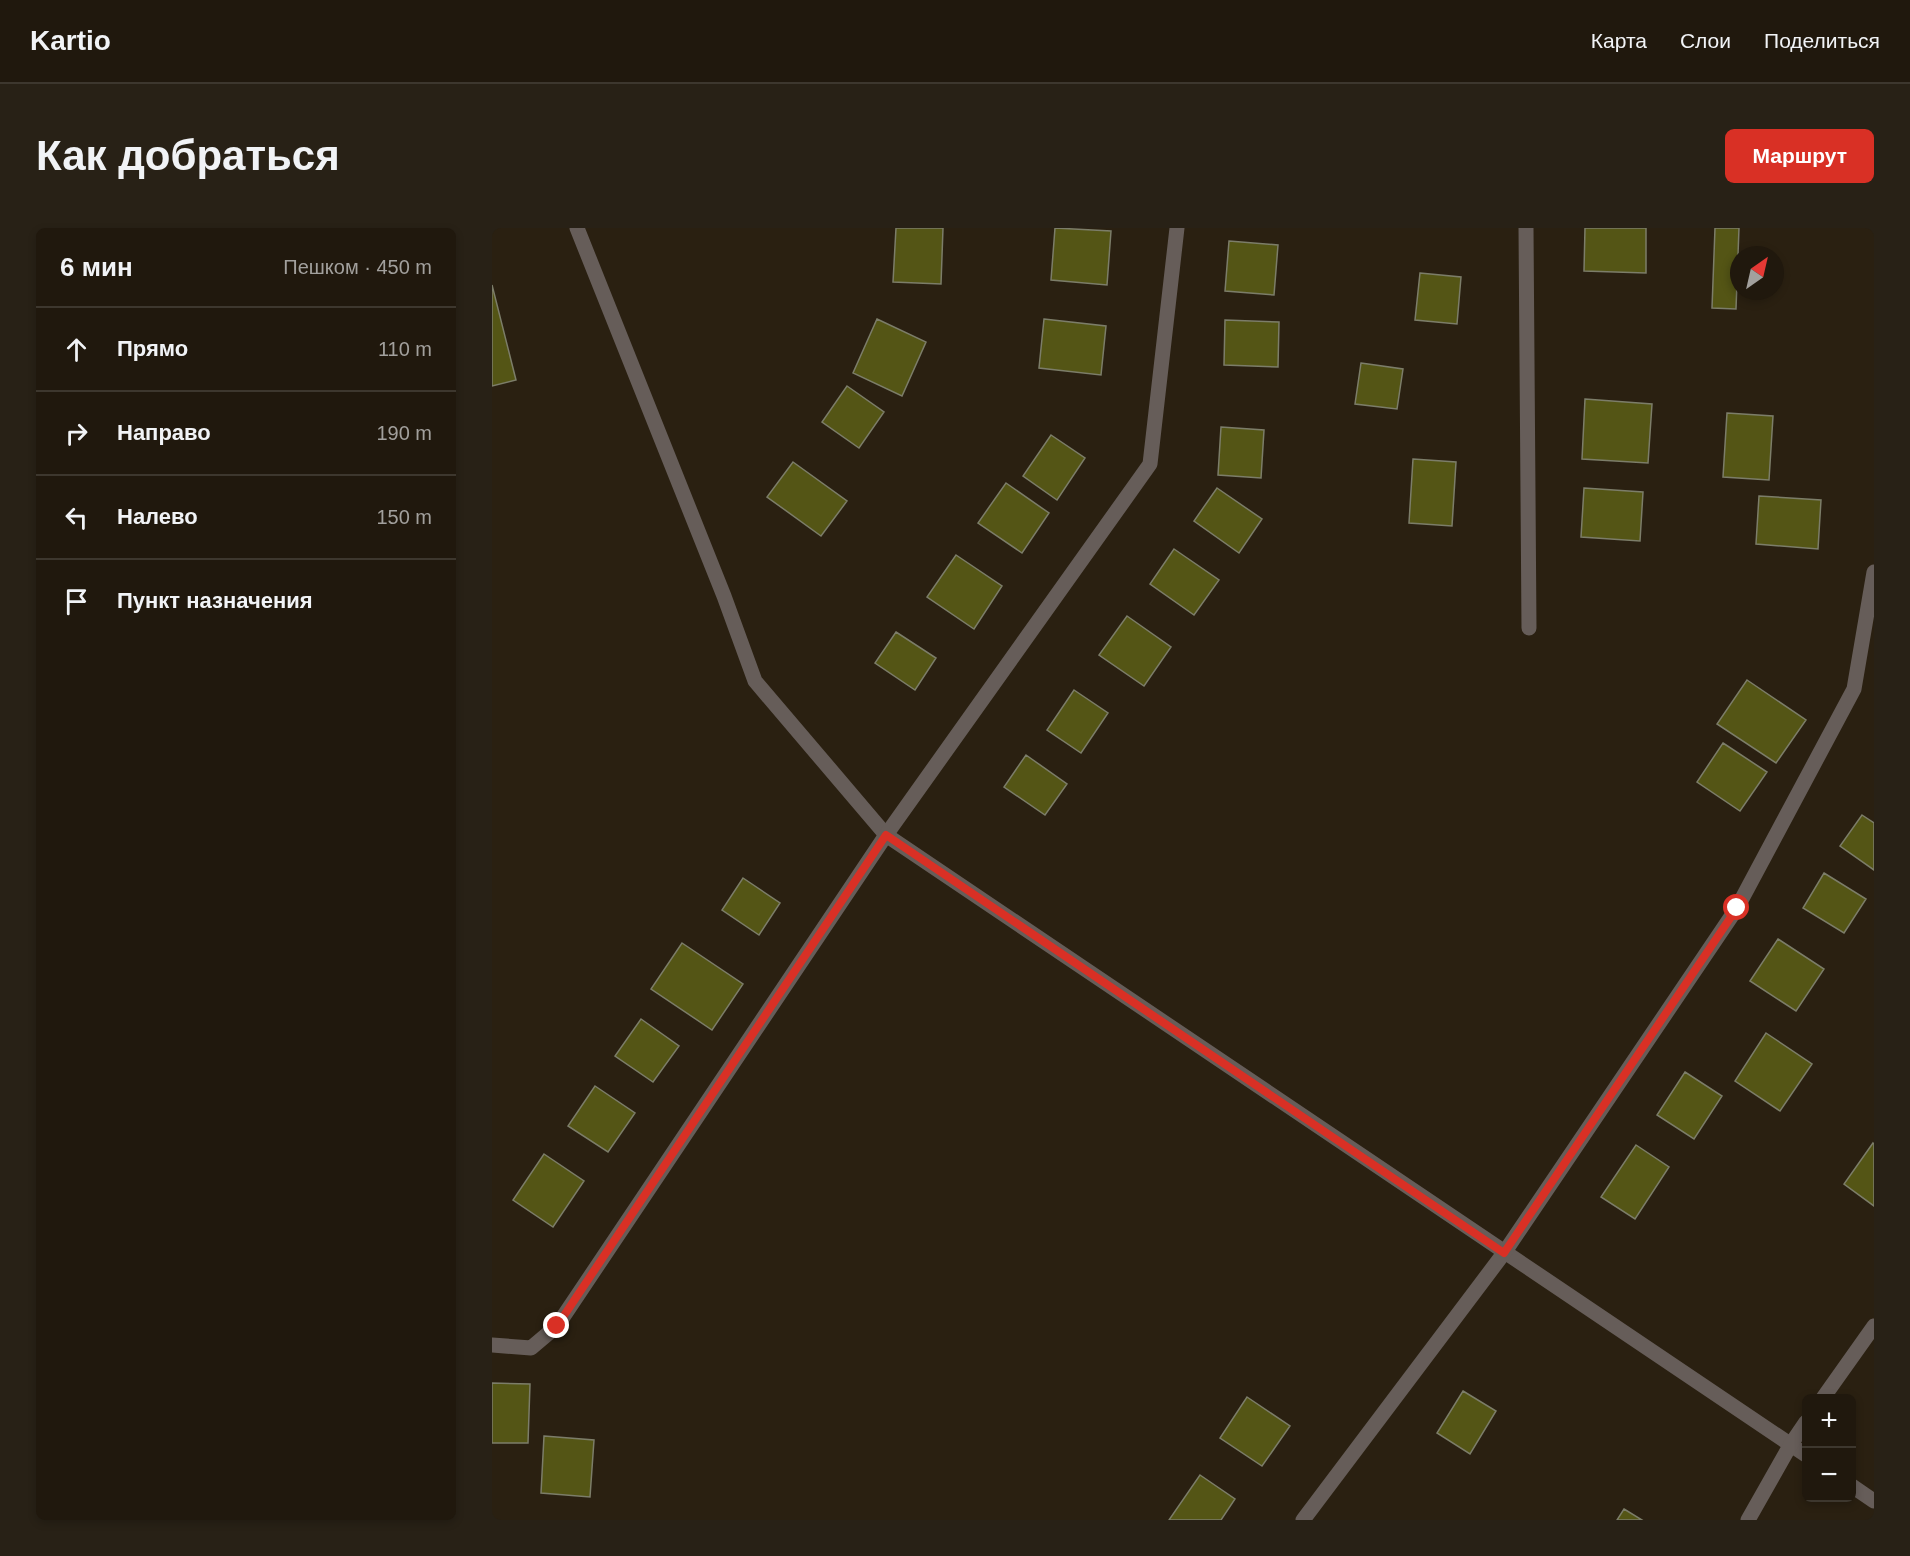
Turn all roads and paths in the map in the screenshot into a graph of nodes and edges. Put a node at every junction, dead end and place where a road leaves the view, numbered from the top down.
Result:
1 (577, 228) edge
2 (1177, 228) edge
3 (1526, 228) edge
4 (1874, 572) edge
5 (1529, 628) dead end
6 (886, 835) junction
7 (1504, 1253) junction
8 (1874, 1326) edge
9 (492, 1346) edge
10 (1826, 1394) edge
11 (1802, 1428) edge
12 (1791, 1444) junction
13 (1802, 1452) edge
14 (1856, 1489) edge
15 (1874, 1501) edge
16 (1303, 1520) edge
17 (1748, 1520) edge

1 - 6 street
2 - 6 street
3 - 5 street
4 - 7 street
6 - 7 street
6 - 9 street
7 - 12 street
7 - 16 street
8 - 10 street
11 - 12 street
12 - 13 street
12 - 17 street
14 - 15 street

